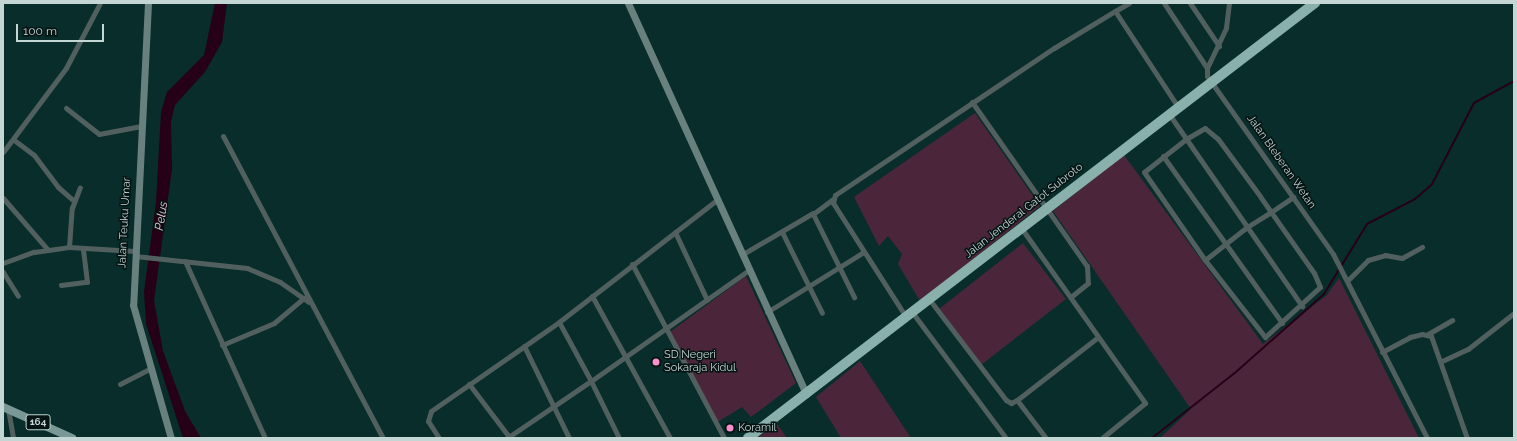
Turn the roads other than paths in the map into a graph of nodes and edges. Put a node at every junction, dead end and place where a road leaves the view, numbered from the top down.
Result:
1 (100, 3) edge
2 (148, 3) edge
3 (628, 3) edge
4 (1129, 3) edge
5 (1164, 3) edge
6 (1190, 3) edge
7 (1228, 3) edge
8 (1315, 3) edge
9 (1115, 11) junction
10 (1219, 46) junction
11 (1207, 68) junction
12 (1212, 82) junction
13 (972, 102) junction
14 (1178, 107) junction
15 (66, 108) dead end
16 (1169, 114) junction
17 (141, 126) junction
18 (222, 136) dead end
19 (1186, 139) junction
20 (14, 140) junction
21 (3, 152) edge
22 (1163, 156) junction
23 (80, 187) dead end
24 (1293, 197) junction
25 (3, 198) edge
26 (718, 199) junction
27 (833, 199) junction
28 (74, 201) junction
29 (1047, 209) junction
30 (1271, 212) junction
31 (814, 213) junction
32 (1247, 227) junction
33 (1022, 229) junction
34 (675, 232) junction
35 (782, 232) junction
36 (1225, 244) junction
37 (1422, 247) dead end
38 (69, 248) junction
39 (83, 248) junction
40 (48, 250) junction
41 (862, 252) junction
42 (136, 254) junction
43 (743, 254) junction
44 (1205, 260) junction
45 (185, 261) junction
46 (3, 263) edge
47 (632, 264) junction
48 (839, 267) junction
49 (749, 270) junction
50 (3, 272) edge
51 (1347, 279) junction
52 (61, 285) dead end
53 (808, 285) junction
54 (18, 296) dead end
55 (592, 296) junction
56 (1072, 296) junction
57 (854, 297) dead end
58 (304, 298) junction
59 (929, 299) junction
60 (707, 300) junction
61 (310, 302) junction
62 (1302, 306) junction
63 (767, 312) junction
64 (822, 313) dead end
65 (1514, 313) edge
66 (909, 315) junction
67 (1452, 320) dead end
68 (559, 322) junction
69 (1282, 323) junction
70 (666, 329) junction
71 (1428, 334) junction
72 (1097, 338) junction
73 (222, 345) junction
74 (524, 346) junction
75 (1382, 352) junction
76 (627, 357) junction
77 (1442, 361) junction
78 (150, 369) junction
79 (591, 382) junction
80 (120, 384) dead end
81 (469, 384) junction
82 (806, 394) junction
83 (1017, 400) junction
84 (554, 406) junction
85 (6, 408) edge
86 (509, 437) edge
87 (14, 438) edge
88 (72, 438) edge
89 (171, 438) edge
90 (265, 438) edge
91 (383, 438) edge
92 (439, 438) edge
93 (569, 438) edge
94 (619, 438) edge
95 (670, 438) edge
96 (724, 438) edge
97 (748, 438) edge
98 (1006, 438) edge
99 (1046, 438) edge
100 (1102, 438) edge
101 (1427, 438) edge
102 (1467, 438) edge

1 - 20 street
2 - 17 main road, Jalan Teuku Umar
3 - 26 main road
4 - 9 street
5 - 11 street, Jalan Bleberan Wetan
6 - 10 street
7 - 10 street
8 - 12 highway, Jalan Jenderal Gatot Subroto
9 - 13 street
9 - 14 street
10 - 11 street
11 - 12 street, Jalan Bleberan Wetan
12 - 14 highway, Jalan Jenderal Gatot Subroto
12 - 24 street, Jalan Bleberan Wetan
13 - 27 street
13 - 29 street
14 - 16 highway, Jalan Jenderal Gatot Subroto
15 - 17 street
16 - 19 street
16 - 29 highway, Jalan Jenderal Gatot Subroto
17 - 42 main road, Jalan Teuku Umar
18 - 61 street
19 - 22 street
19 - 30 street
19 - 32 street
20 - 21 street
20 - 28 street
22 - 36 street
22 - 44 street
23 - 28 street
24 - 30 street
24 - 51 street, Jalan Bleberan Wetan
25 - 40 street
26 - 34 street
26 - 43 main road
27 - 31 street
27 - 41 street
28 - 38 street
29 - 33 highway, Jalan Jenderal Gatot Subroto
29 - 56 street
30 - 32 street
30 - 62 street
31 - 35 street
31 - 48 street
32 - 36 street
32 - 62 street
33 - 56 street
33 - 59 highway, Jalan Jenderal Gatot Subroto
34 - 47 street
34 - 60 street
35 - 43 street
35 - 53 street
36 - 44 street
36 - 69 street
37 - 51 street
38 - 39 street
38 - 40 street
39 - 42 street
39 - 52 street
40 - 46 street
41 - 48 street
41 - 66 street
42 - 45 street
42 - 78 main road, Jalan Teuku Umar
43 - 49 main road
44 - 69 street
45 - 58 street
45 - 73 street
47 - 55 street
47 - 70 street
48 - 53 street
48 - 57 street
49 - 60 street
49 - 63 main road
50 - 54 street
51 - 75 street, Jalan Bleberan Wetan
53 - 63 street
53 - 64 street
55 - 68 street
55 - 76 street
56 - 72 street
58 - 61 street
58 - 73 street
59 - 66 highway, Jalan Jenderal Gatot Subroto
59 - 83 street
60 - 70 street
61 - 91 street
62 - 69 street
63 - 82 main road
65 - 77 street
66 - 82 highway, Jalan Jenderal Gatot Subroto
66 - 98 street
67 - 71 street
68 - 74 street
68 - 79 street
70 - 76 street
70 - 96 street
71 - 75 street
71 - 77 street
72 - 83 street
72 - 100 street
73 - 90 street
74 - 81 street
74 - 84 street
75 - 101 street, Jalan Bleberan Wetan
76 - 79 street
76 - 95 street
77 - 102 street
78 - 80 street
78 - 89 main road, Jalan Teuku Umar
79 - 84 street
79 - 94 street
81 - 86 street
81 - 92 street
82 - 97 highway, Jalan Jenderal Gatot Subroto
83 - 99 street
84 - 86 street
84 - 93 street
85 - 87 street
85 - 88 main road, 164

